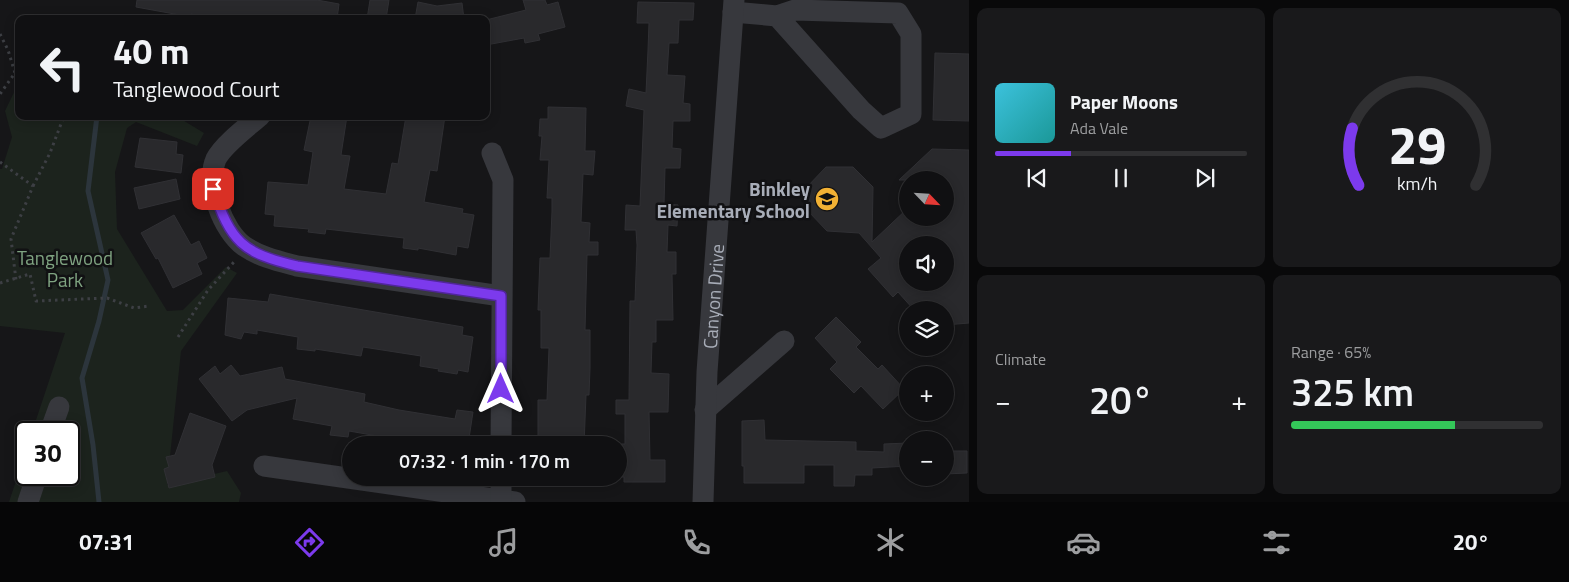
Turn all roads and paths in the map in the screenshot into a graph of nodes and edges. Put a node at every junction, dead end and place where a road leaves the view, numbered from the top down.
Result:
1 (733, 6) edge
2 (777, 16) junction
3 (0, 34) edge
4 (0, 94) edge
5 (62, 120) edge
6 (255, 120) edge
7 (492, 153) dead end
8 (0, 162) edge
9 (33, 186) junction
10 (243, 245) junction
11 (16, 280) junction
12 (0, 283) edge
13 (501, 296) junction
14 (149, 306) dead end
15 (178, 337) dead end
16 (784, 340) dead end
17 (58, 407) dead end
18 (704, 410) junction
19 (54, 421) edge
20 (501, 436) edge
21 (264, 466) dead end
22 (33, 486) edge
23 (503, 486) edge
24 (506, 501) edge
25 (28, 502) edge
26 (703, 502) edge

1 - 2 street
1 - 18 street, Canyon Drive
2 - 2 street
3 - 4 path
5 - 9 path
6 - 10 street
7 - 13 street
8 - 9 path
9 - 11 path
10 - 13 street
10 - 15 path
11 - 12 path
11 - 14 path
13 - 20 street
16 - 18 street
17 - 19 street
18 - 26 street, Canyon Drive
21 - 24 street
22 - 25 street
23 - 24 street

